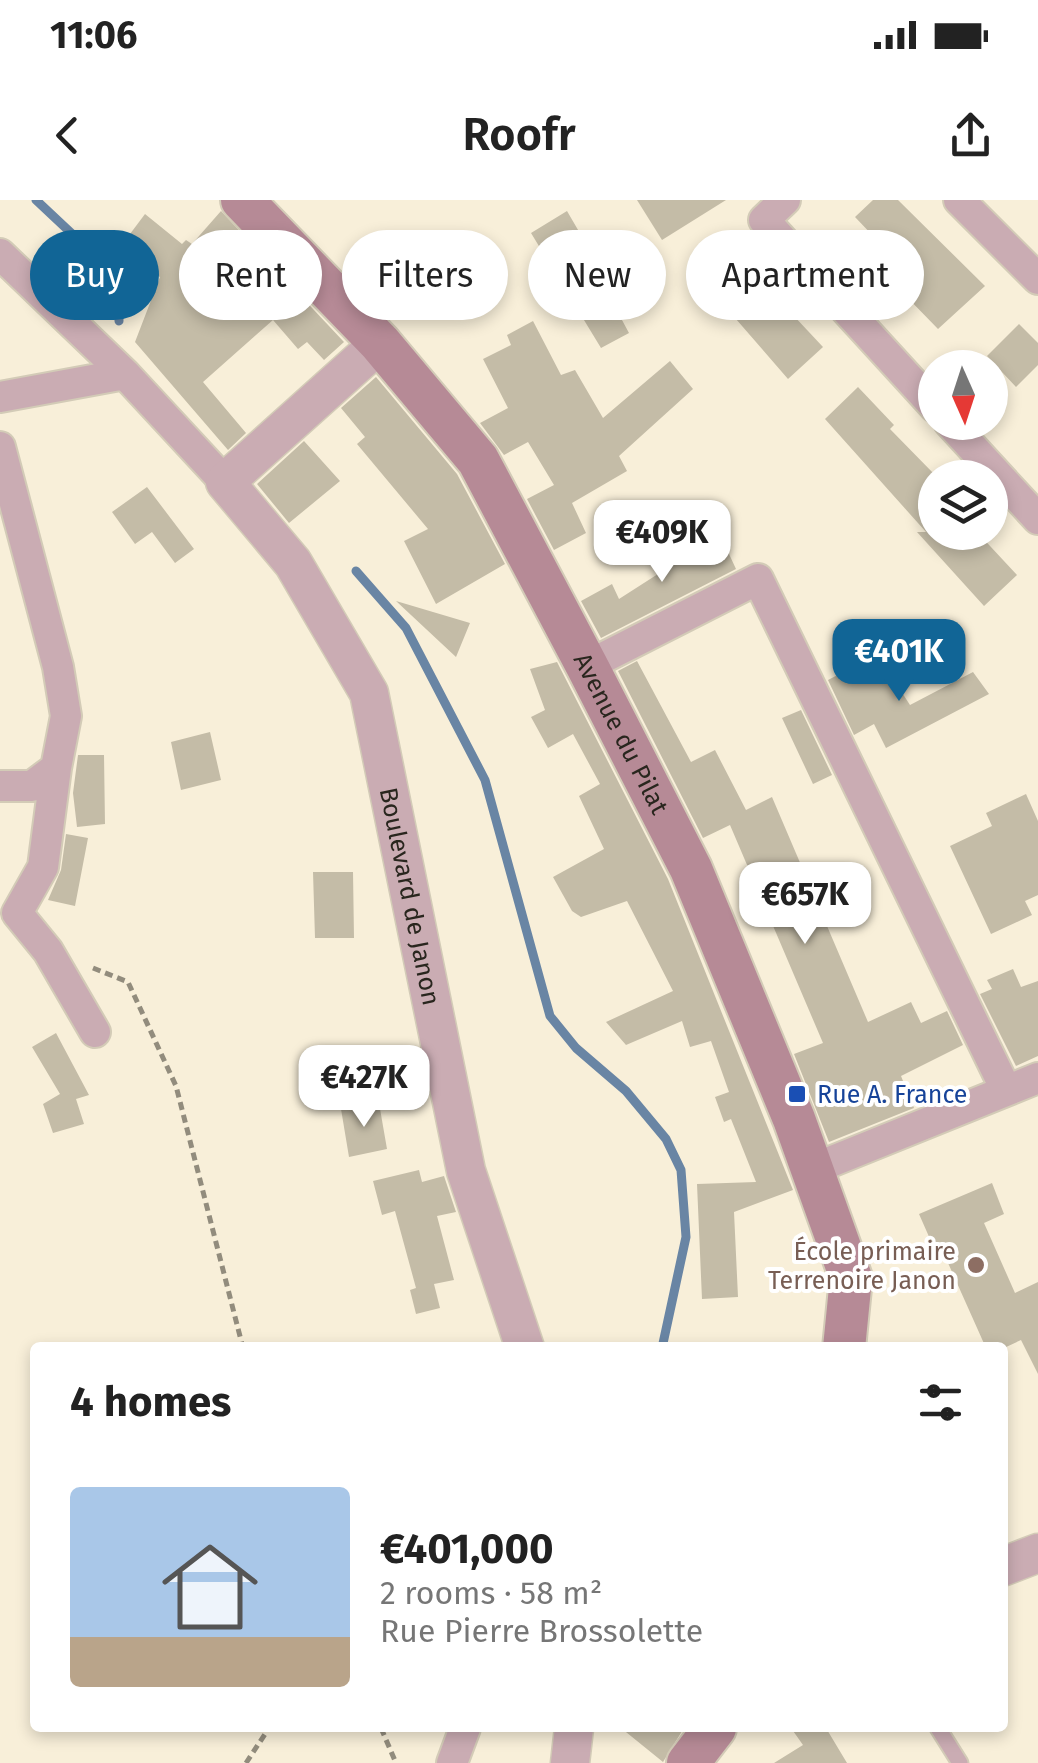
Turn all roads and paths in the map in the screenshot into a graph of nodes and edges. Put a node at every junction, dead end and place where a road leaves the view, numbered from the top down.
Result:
1 (242, 200) edge
2 (785, 200) edge
3 (959, 200) edge
4 (0, 254) edge
5 (1038, 278) edge
6 (380, 343) junction
7 (125, 374) junction
8 (918, 388) edge
9 (0, 397) edge
10 (965, 440) edge
11 (0, 447) edge
12 (226, 482) junction
13 (1038, 520) edge
14 (587, 666) junction
15 (56, 768) junction
16 (0, 786) edge
17 (48, 951) junction
18 (95, 1032) dead end
19 (1038, 1078) edge
20 (1006, 1090) junction
21 (813, 1169) junction
22 (241, 1342) edge
23 (523, 1342) edge
24 (845, 1342) edge
25 (1038, 1554) edge
26 (1008, 1565) edge
27 (266, 1732) edge
28 (383, 1732) edge
29 (464, 1732) edge
30 (574, 1732) edge
31 (712, 1732) edge
32 (941, 1732) edge
33 (246, 1763) edge
34 (396, 1763) edge
35 (452, 1763) edge
36 (570, 1763) edge
37 (688, 1763) edge
38 (960, 1763) edge

1 - 6 main road, Avenue du Pilat
2 - 8 street
3 - 5 street
4 - 7 street
6 - 12 street
6 - 14 main road, Avenue du Pilat
7 - 9 street
7 - 12 street
10 - 13 street
11 - 15 street
12 - 23 street, Boulevard de Janon
14 - 20 street
14 - 21 main road, Avenue du Pilat
15 - 16 street
15 - 17 street
17 - 18 street
17 - 22 path
19 - 20 street
20 - 21 street
21 - 24 main road, Avenue du Pilat
25 - 26 street
27 - 33 path
28 - 34 path
29 - 35 street
30 - 36 street
31 - 37 main road
32 - 38 lane

